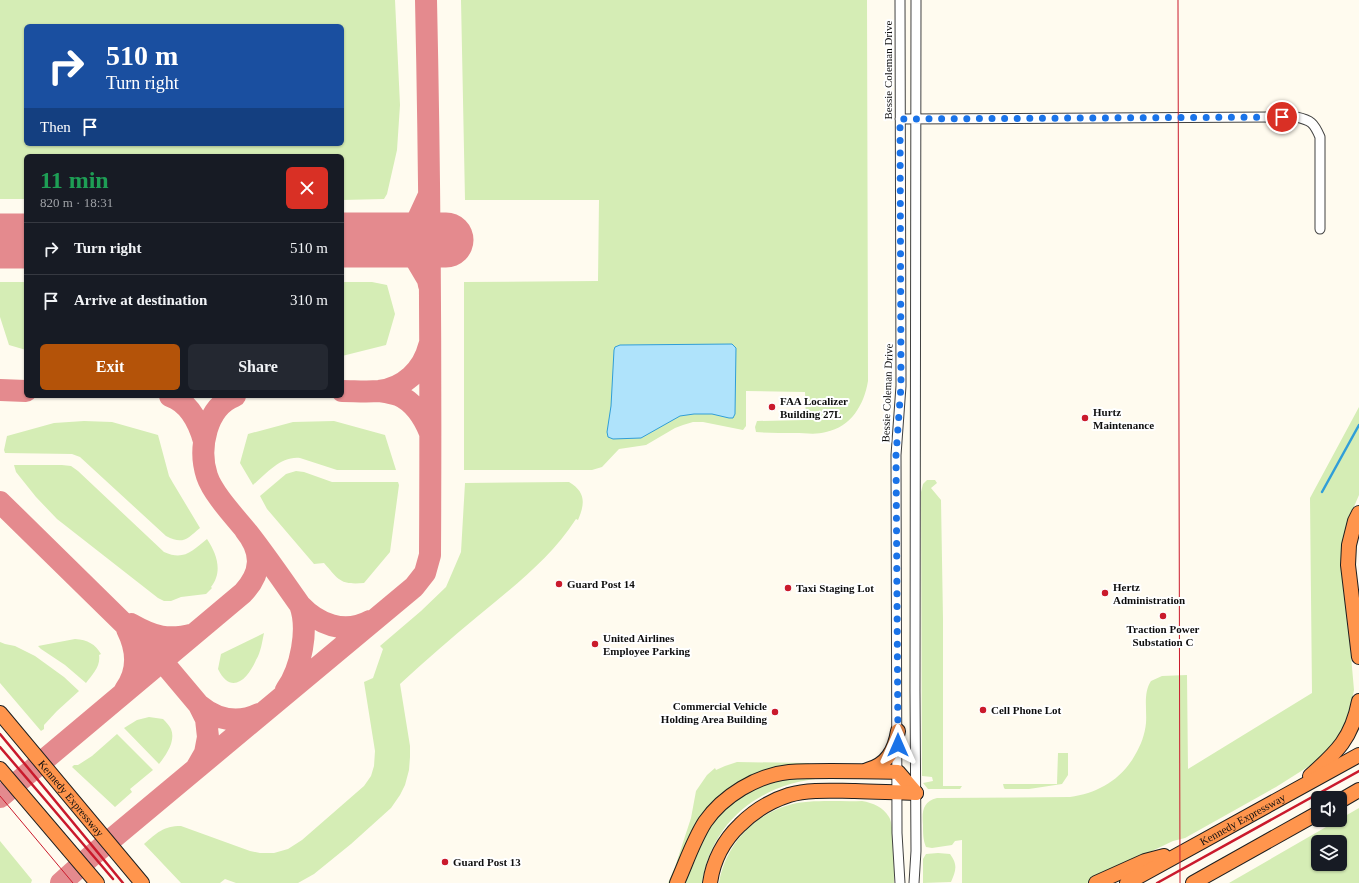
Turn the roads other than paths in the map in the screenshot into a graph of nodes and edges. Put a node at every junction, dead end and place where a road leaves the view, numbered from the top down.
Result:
1 (900, 0) edge
2 (916, 0) edge
3 (900, 119) junction
4 (916, 119) junction
5 (1320, 229) dead end
6 (1359, 513) edge
7 (1359, 657) edge
8 (1359, 702) edge
9 (0, 713) edge
10 (898, 731) junction
11 (1359, 755) edge
12 (0, 769) edge
13 (864, 771) junction
14 (898, 772) junction
15 (1359, 790) edge
16 (898, 792) junction
17 (916, 793) junction
18 (1289, 794) junction
19 (1347, 797) edge
20 (76, 803) junction
21 (1311, 817) edge
22 (1189, 848) junction
23 (97, 883) edge
24 (142, 883) edge
25 (153, 883) edge
26 (678, 883) edge
27 (710, 883) edge
28 (900, 883) edge
29 (914, 883) edge
30 (1096, 883) edge
31 (1127, 883) edge
32 (1193, 883) edge

1 - 3 street, Bessie Coleman Drive
2 - 4 street
3 - 4 street
3 - 10 street, Bessie Coleman Drive
4 - 5 street
4 - 17 street
6 - 7 highway
8 - 18 highway
9 - 20 highway, Kennedy Expressway
10 - 13 highway
10 - 14 street, Bessie Coleman Drive
11 - 18 highway, Kennedy Expressway
12 - 23 highway
13 - 14 highway
13 - 26 highway
14 - 16 street, Bessie Coleman Drive
14 - 17 highway
15 - 19 highway
16 - 17 highway
16 - 27 highway
16 - 28 street, Bessie Coleman Drive
17 - 29 street
18 - 22 highway, Kennedy Expressway
20 - 24 highway, Kennedy Expressway
20 - 25 highway
21 - 32 highway
22 - 30 highway
22 - 31 highway, Kennedy Expressway

